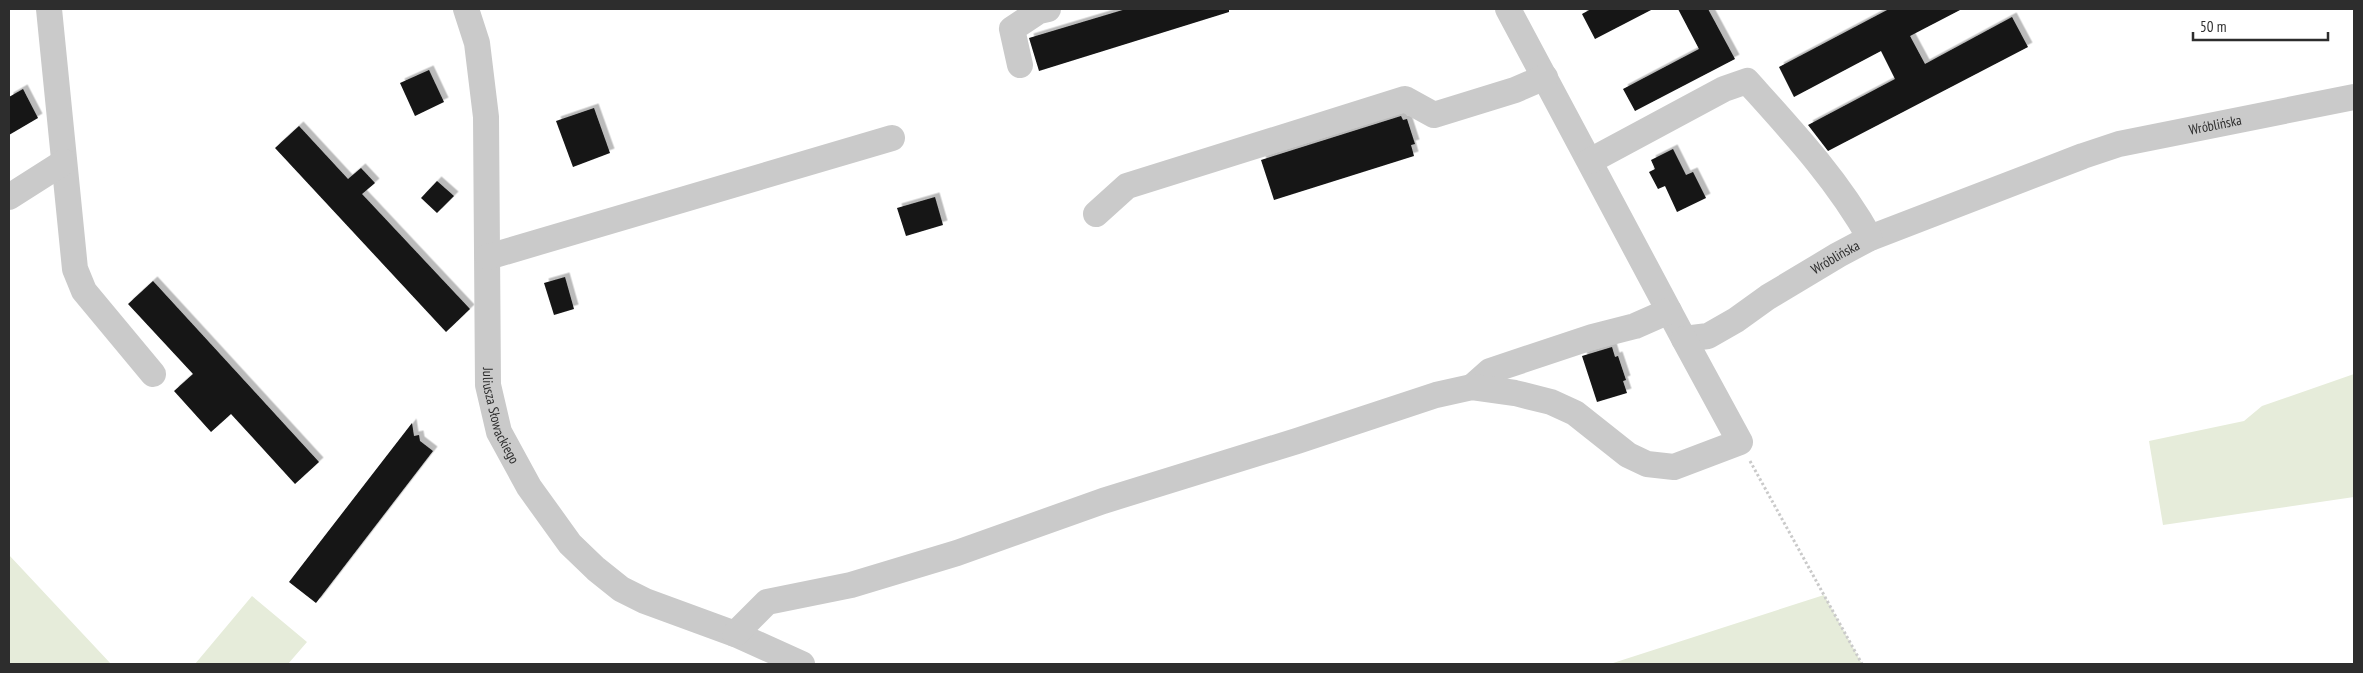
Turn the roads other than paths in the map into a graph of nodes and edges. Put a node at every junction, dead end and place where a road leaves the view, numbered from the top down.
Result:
1 (48, 9) edge
2 (466, 9) edge
3 (1048, 9) edge
4 (1508, 9) edge
5 (1020, 65) dead end
6 (1545, 77) junction
7 (2354, 98) edge
8 (892, 138) dead end
9 (1590, 161) junction
10 (64, 162) junction
11 (9, 197) edge
12 (1096, 214) dead end
13 (1870, 238) junction
14 (488, 257) junction
15 (1670, 311) junction
16 (1684, 338) junction
17 (1526, 358) junction
18 (153, 374) dead end
19 (1472, 387) junction
20 (1515, 393) junction
21 (735, 634) junction
22 (802, 664) edge

1 - 10 street
2 - 14 street, Juliusza Słowackiego
3 - 5 street
4 - 6 street
6 - 9 street
6 - 12 street
7 - 13 street, Wróblińska
8 - 14 street
9 - 13 street
9 - 15 street
10 - 11 street
10 - 18 street
13 - 16 street, Wróblińska
14 - 21 street, Juliusza Słowackiego
15 - 16 street
15 - 17 street
16 - 20 street
17 - 19 street
17 - 20 street
19 - 20 street
19 - 21 street
21 - 22 street, Juliusza Słowackiego

